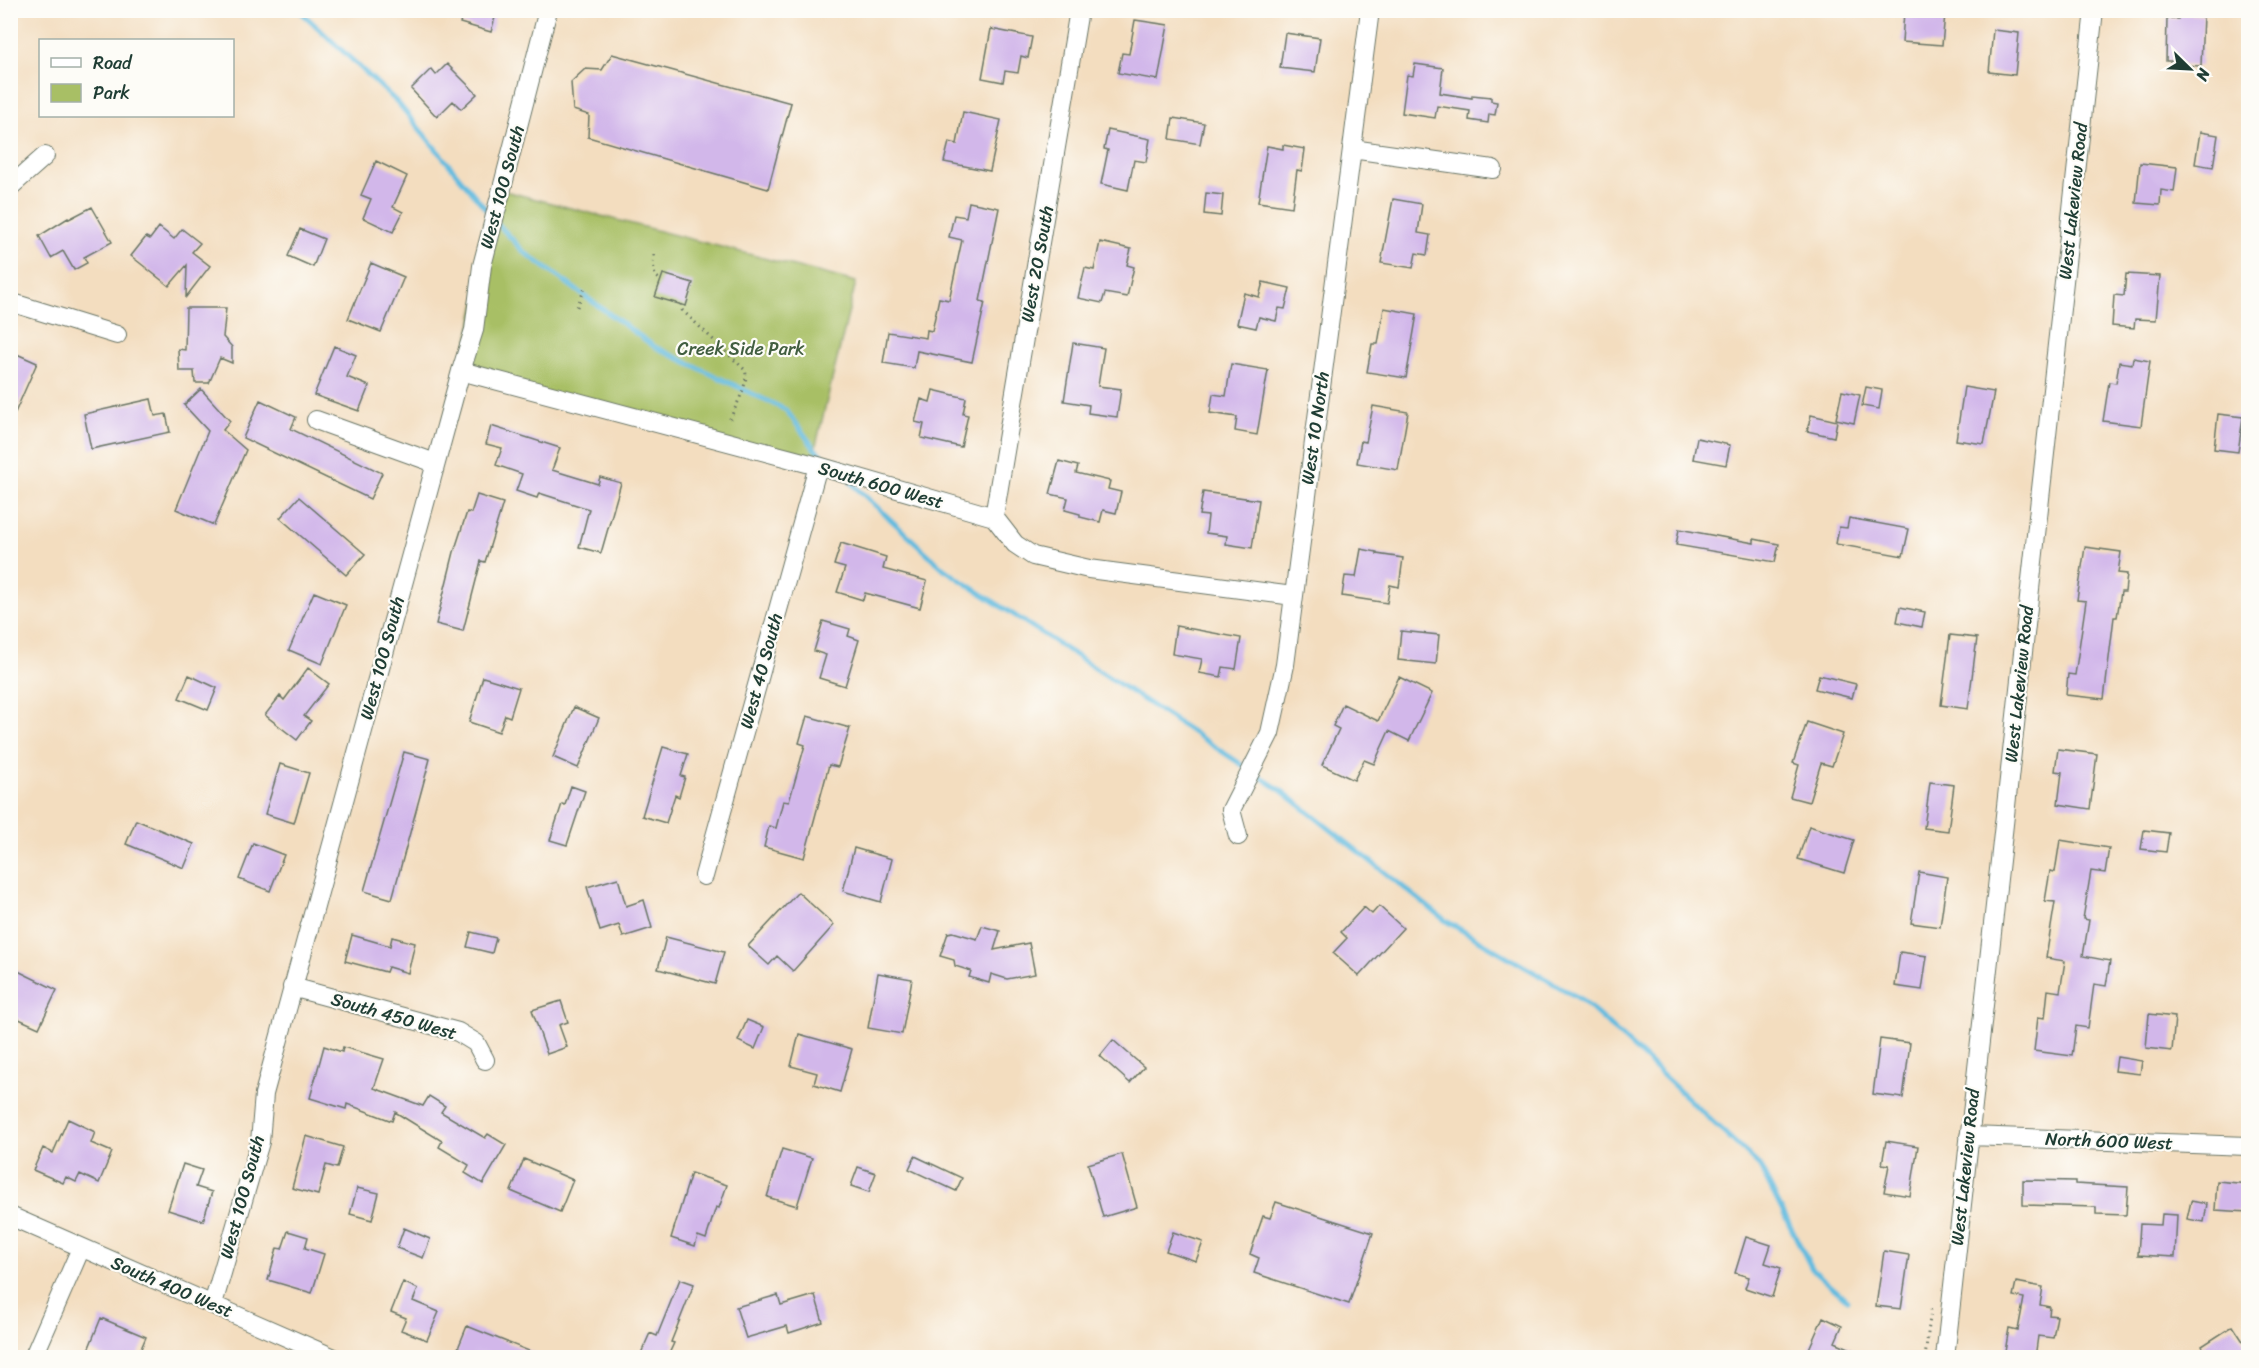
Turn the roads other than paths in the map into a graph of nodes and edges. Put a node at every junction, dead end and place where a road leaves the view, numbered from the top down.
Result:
1 (548, 10) edge
2 (1079, 10) edge
3 (1370, 10) edge
4 (2094, 10) edge
5 (1352, 149) junction
6 (45, 156) dead end
7 (1493, 169) dead end
8 (10, 187) edge
9 (10, 302) edge
10 (117, 335) dead end
11 (460, 371) junction
12 (316, 420) dead end
13 (435, 463) junction
14 (818, 466) junction
15 (994, 517) junction
16 (1293, 596) junction
17 (1238, 836) dead end
18 (704, 876) dead end
19 (292, 987) junction
20 (485, 1060) dead end
21 (1968, 1136) junction
22 (2248, 1146) edge
23 (10, 1216) edge
24 (81, 1248) junction
25 (213, 1304) junction
26 (33, 1358) edge
27 (334, 1358) edge
28 (1945, 1358) edge

1 - 11 street, West 100 South
2 - 15 street, West 20 South
3 - 5 street, West 10 North
4 - 21 street, West Lakeview Road
5 - 7 street
5 - 16 street, West 10 North
6 - 8 street
9 - 10 street
11 - 13 street, West 100 South
11 - 14 street, South 600 West
12 - 13 street
13 - 19 street, West 100 South
14 - 15 street, South 600 West
14 - 18 street, West 40 South
15 - 16 street
16 - 17 street, West 10 North
19 - 20 street, South 450 West
19 - 25 street, West 100 South
21 - 22 street, North 600 West
21 - 28 street, West Lakeview Road
23 - 24 street, South 400 West
24 - 25 street, South 400 West
24 - 26 street
25 - 27 street, South 400 West

